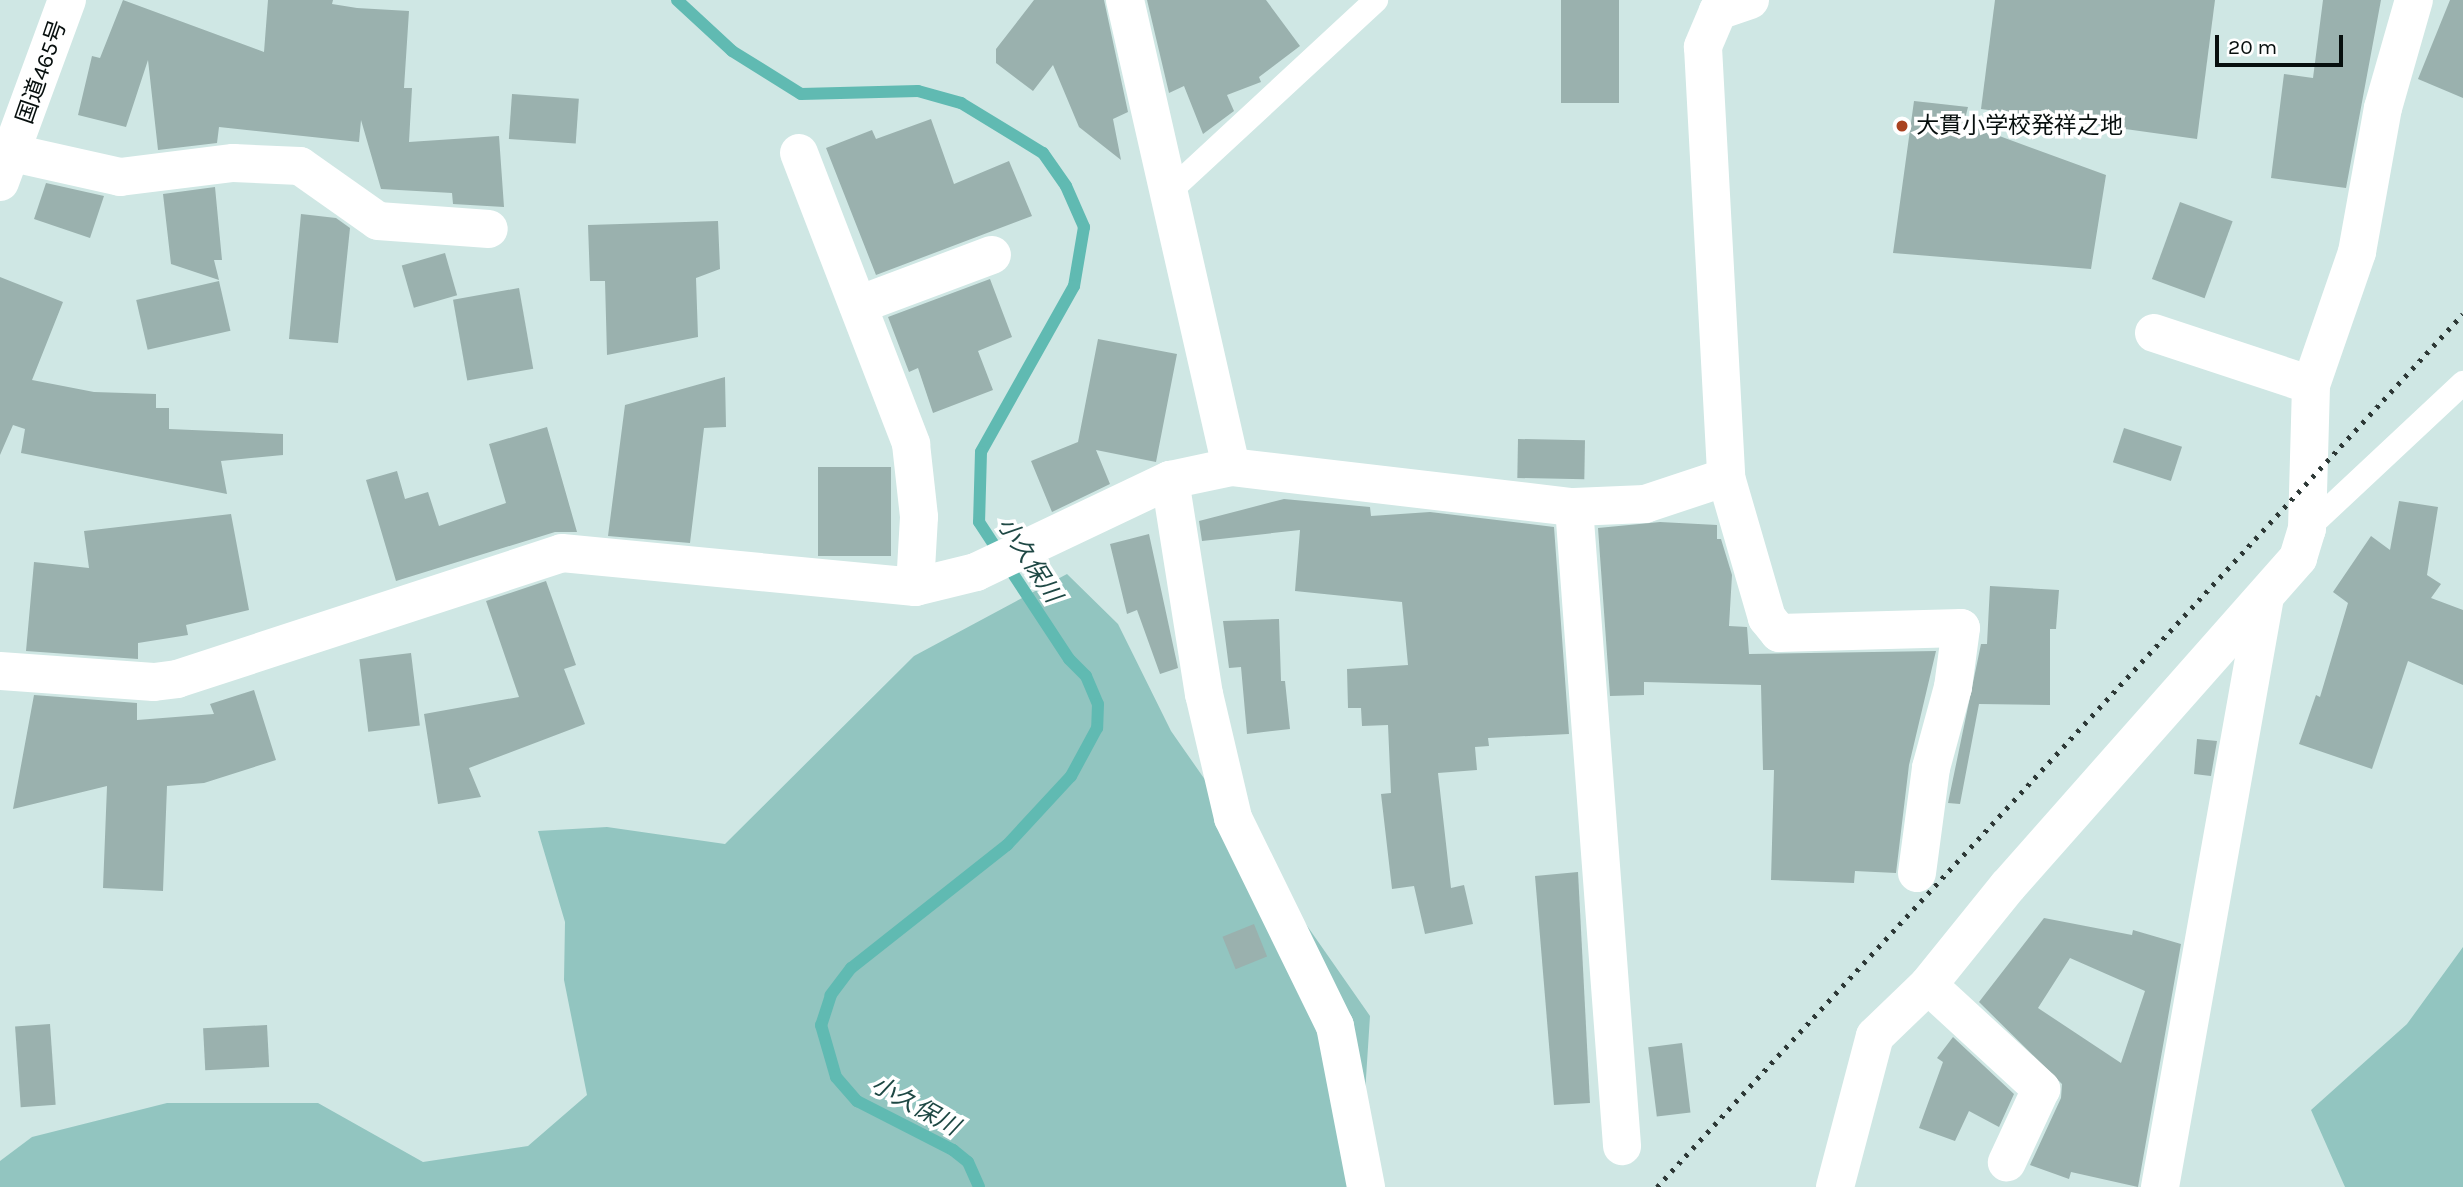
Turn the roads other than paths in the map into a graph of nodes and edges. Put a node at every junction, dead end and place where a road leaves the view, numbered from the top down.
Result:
1 (67, 0) edge
2 (1125, 0) edge
3 (1376, 0) edge
4 (1750, 0) edge
5 (2414, 0) edge
6 (799, 153) dead end
7 (5, 168) edge
8 (1170, 191) junction
9 (489, 229) dead end
10 (992, 256) dead end
11 (858, 305) junction
12 (2154, 333) dead end
13 (2463, 383) edge
14 (2311, 385) junction
15 (1231, 467) junction
16 (1726, 477) junction
17 (1170, 480) junction
18 (1574, 506) junction
19 (2307, 529) junction
20 (915, 587) junction
21 (2265, 597) junction
22 (0, 671) edge
23 (1917, 873) dead end
24 (1928, 985) junction
25 (1622, 1146) dead end
26 (2007, 1162) dead end
27 (1366, 1187) edge
28 (1835, 1187) edge
29 (2160, 1187) edge

1 - 7 main road, 国道465号
2 - 8 main road
3 - 8 lane
4 - 16 main road
5 - 14 main road
6 - 11 main road
7 - 9 main road
8 - 15 main road
10 - 11 main road
11 - 20 main road
12 - 14 main road
13 - 19 lane
14 - 19 main road
15 - 17 main road
15 - 18 main road
16 - 18 main road
16 - 23 main road
17 - 20 main road
17 - 27 main road
18 - 25 main road
19 - 21 main road
20 - 22 main road
21 - 24 main road
21 - 29 main road
24 - 26 main road
24 - 28 main road

